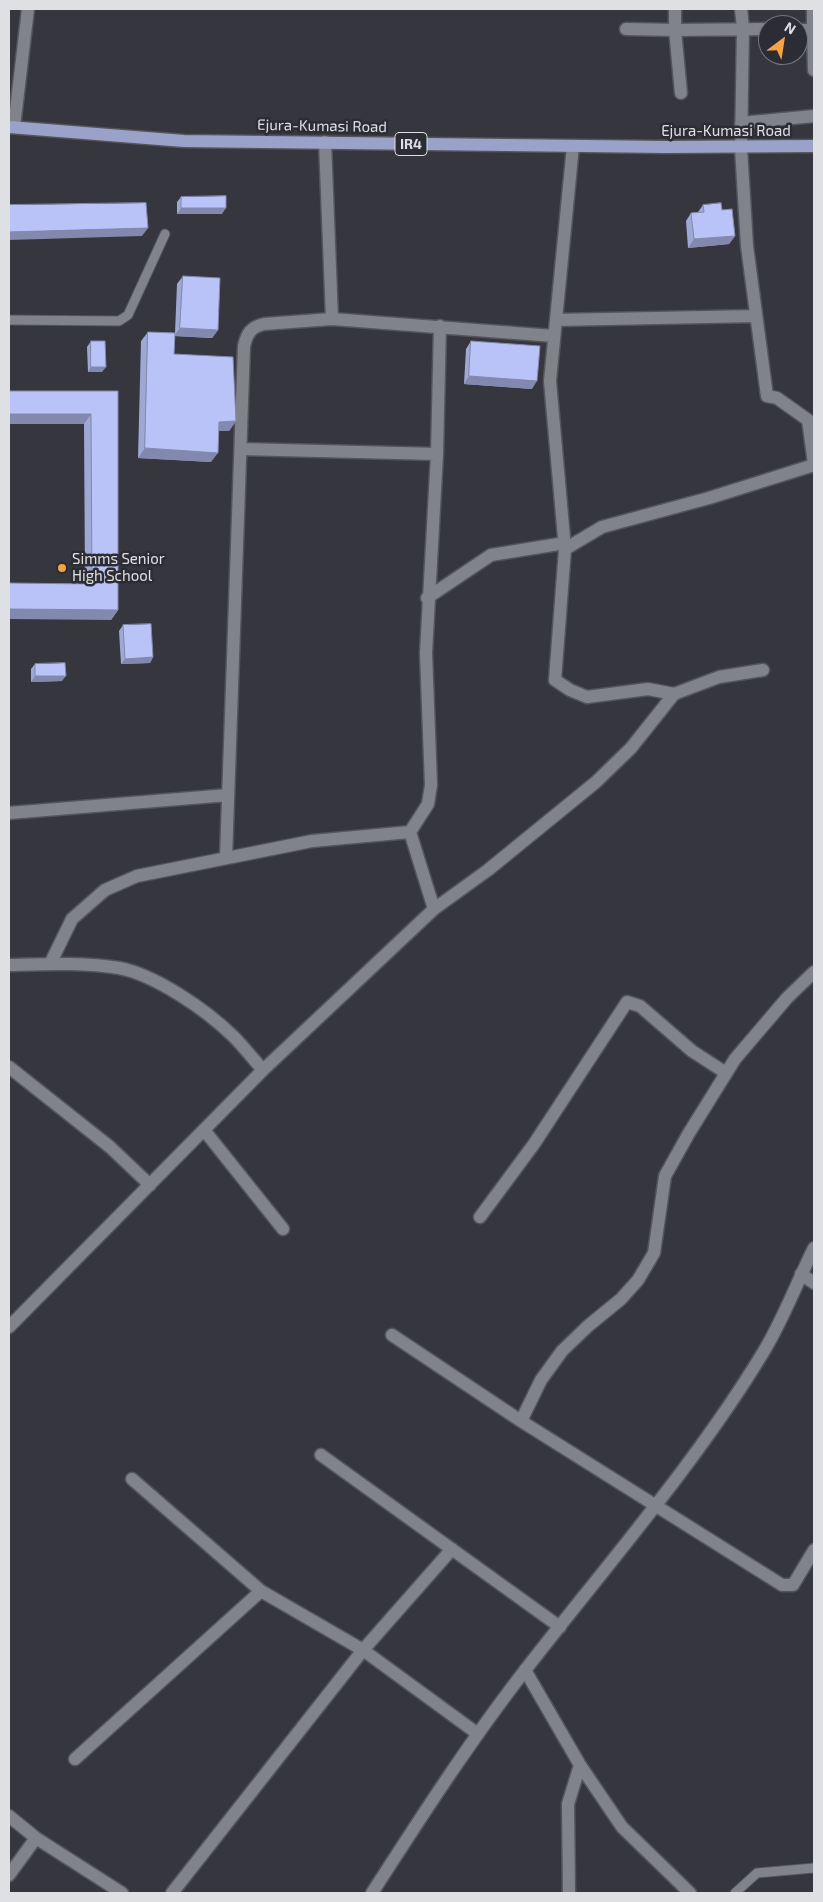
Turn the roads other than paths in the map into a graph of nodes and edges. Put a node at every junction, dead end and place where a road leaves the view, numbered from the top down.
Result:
1 (28, 9) edge
2 (675, 9) edge
3 (741, 9) edge
4 (813, 9) edge
5 (743, 28) junction
6 (626, 29) dead end
7 (758, 29) edge
8 (675, 30) junction
9 (813, 30) edge
10 (814, 70) edge
11 (681, 93) dead end
12 (814, 116) edge
13 (741, 123) junction
14 (11, 127) edge
15 (325, 142) junction
16 (573, 146) junction
17 (814, 146) edge
18 (741, 148) junction
19 (165, 234) dead end
20 (756, 316) junction
21 (332, 319) junction
22 (9, 320) edge
23 (556, 320) junction
24 (440, 326) junction
25 (554, 336) junction
26 (241, 449) junction
27 (437, 454) junction
28 (814, 464) edge
29 (565, 546) junction
30 (428, 598) junction
31 (763, 670) dead end
32 (674, 694) junction
33 (228, 795) junction
34 (9, 813) edge
35 (410, 832) junction
36 (226, 857) junction
37 (434, 909) junction
38 (50, 964) junction
39 (9, 965) edge
40 (814, 972) edge
41 (9, 1067) edge
42 (264, 1070) junction
43 (726, 1073) junction
44 (204, 1130) junction
45 (150, 1185) junction
46 (480, 1217) dead end
47 (283, 1229) dead end
48 (814, 1248) edge
49 (801, 1274) junction
50 (814, 1283) edge
51 (9, 1326) edge
52 (392, 1335) dead end
53 (521, 1421) junction
54 (321, 1455) dead end
55 (132, 1479) dead end
56 (655, 1504) junction
57 (452, 1549) junction
58 (814, 1550) edge
59 (260, 1592) junction
60 (560, 1627) junction
61 (363, 1650) junction
62 (525, 1670) junction
63 (478, 1734) junction
64 (75, 1759) dead end
65 (580, 1765) junction
66 (9, 1816) edge
67 (36, 1838) junction
68 (814, 1868) edge
69 (9, 1875) edge
70 (122, 1893) edge
71 (172, 1893) edge
72 (372, 1893) edge
73 (569, 1893) edge
74 (690, 1893) edge
75 (736, 1893) edge

1 - 14 street
2 - 8 street
3 - 5 street
4 - 9 street
5 - 7 street
5 - 8 street
5 - 13 street
6 - 8 street
8 - 11 street
9 - 10 street
12 - 13 street
13 - 18 street
14 - 15 main road, Ejura-Kumasi Road / IR4
15 - 16 main road, Ejura-Kumasi Road / IR4
15 - 21 street
16 - 18 main road, Ejura-Kumasi Road / IR4
16 - 23 street
17 - 18 main road, Ejura-Kumasi Road / IR4
18 - 20 street
19 - 22 lane
20 - 23 street
20 - 28 street
21 - 24 street
21 - 26 street
23 - 25 street
24 - 25 street
24 - 27 street
25 - 29 street
26 - 27 street
26 - 33 street
27 - 30 street
28 - 29 street
29 - 30 street
29 - 32 street
30 - 35 street
31 - 32 street
32 - 37 street
33 - 34 street
33 - 36 street
35 - 36 street
35 - 37 street
36 - 38 street
37 - 42 street
38 - 39 street
38 - 42 street
40 - 43 street
41 - 45 street
42 - 44 street
43 - 46 street
43 - 53 street
44 - 45 street
44 - 47 street
45 - 51 street
48 - 49 street
49 - 50 street
49 - 56 street
52 - 53 street
53 - 56 street
54 - 57 street
55 - 59 street
56 - 58 street
56 - 60 street
57 - 60 street
57 - 61 street
59 - 61 street
59 - 64 street
60 - 62 street
61 - 63 street
61 - 71 street
62 - 63 street
62 - 65 street
63 - 72 street
65 - 73 street
65 - 74 street
66 - 67 street
67 - 69 street
67 - 70 street
68 - 75 lane

